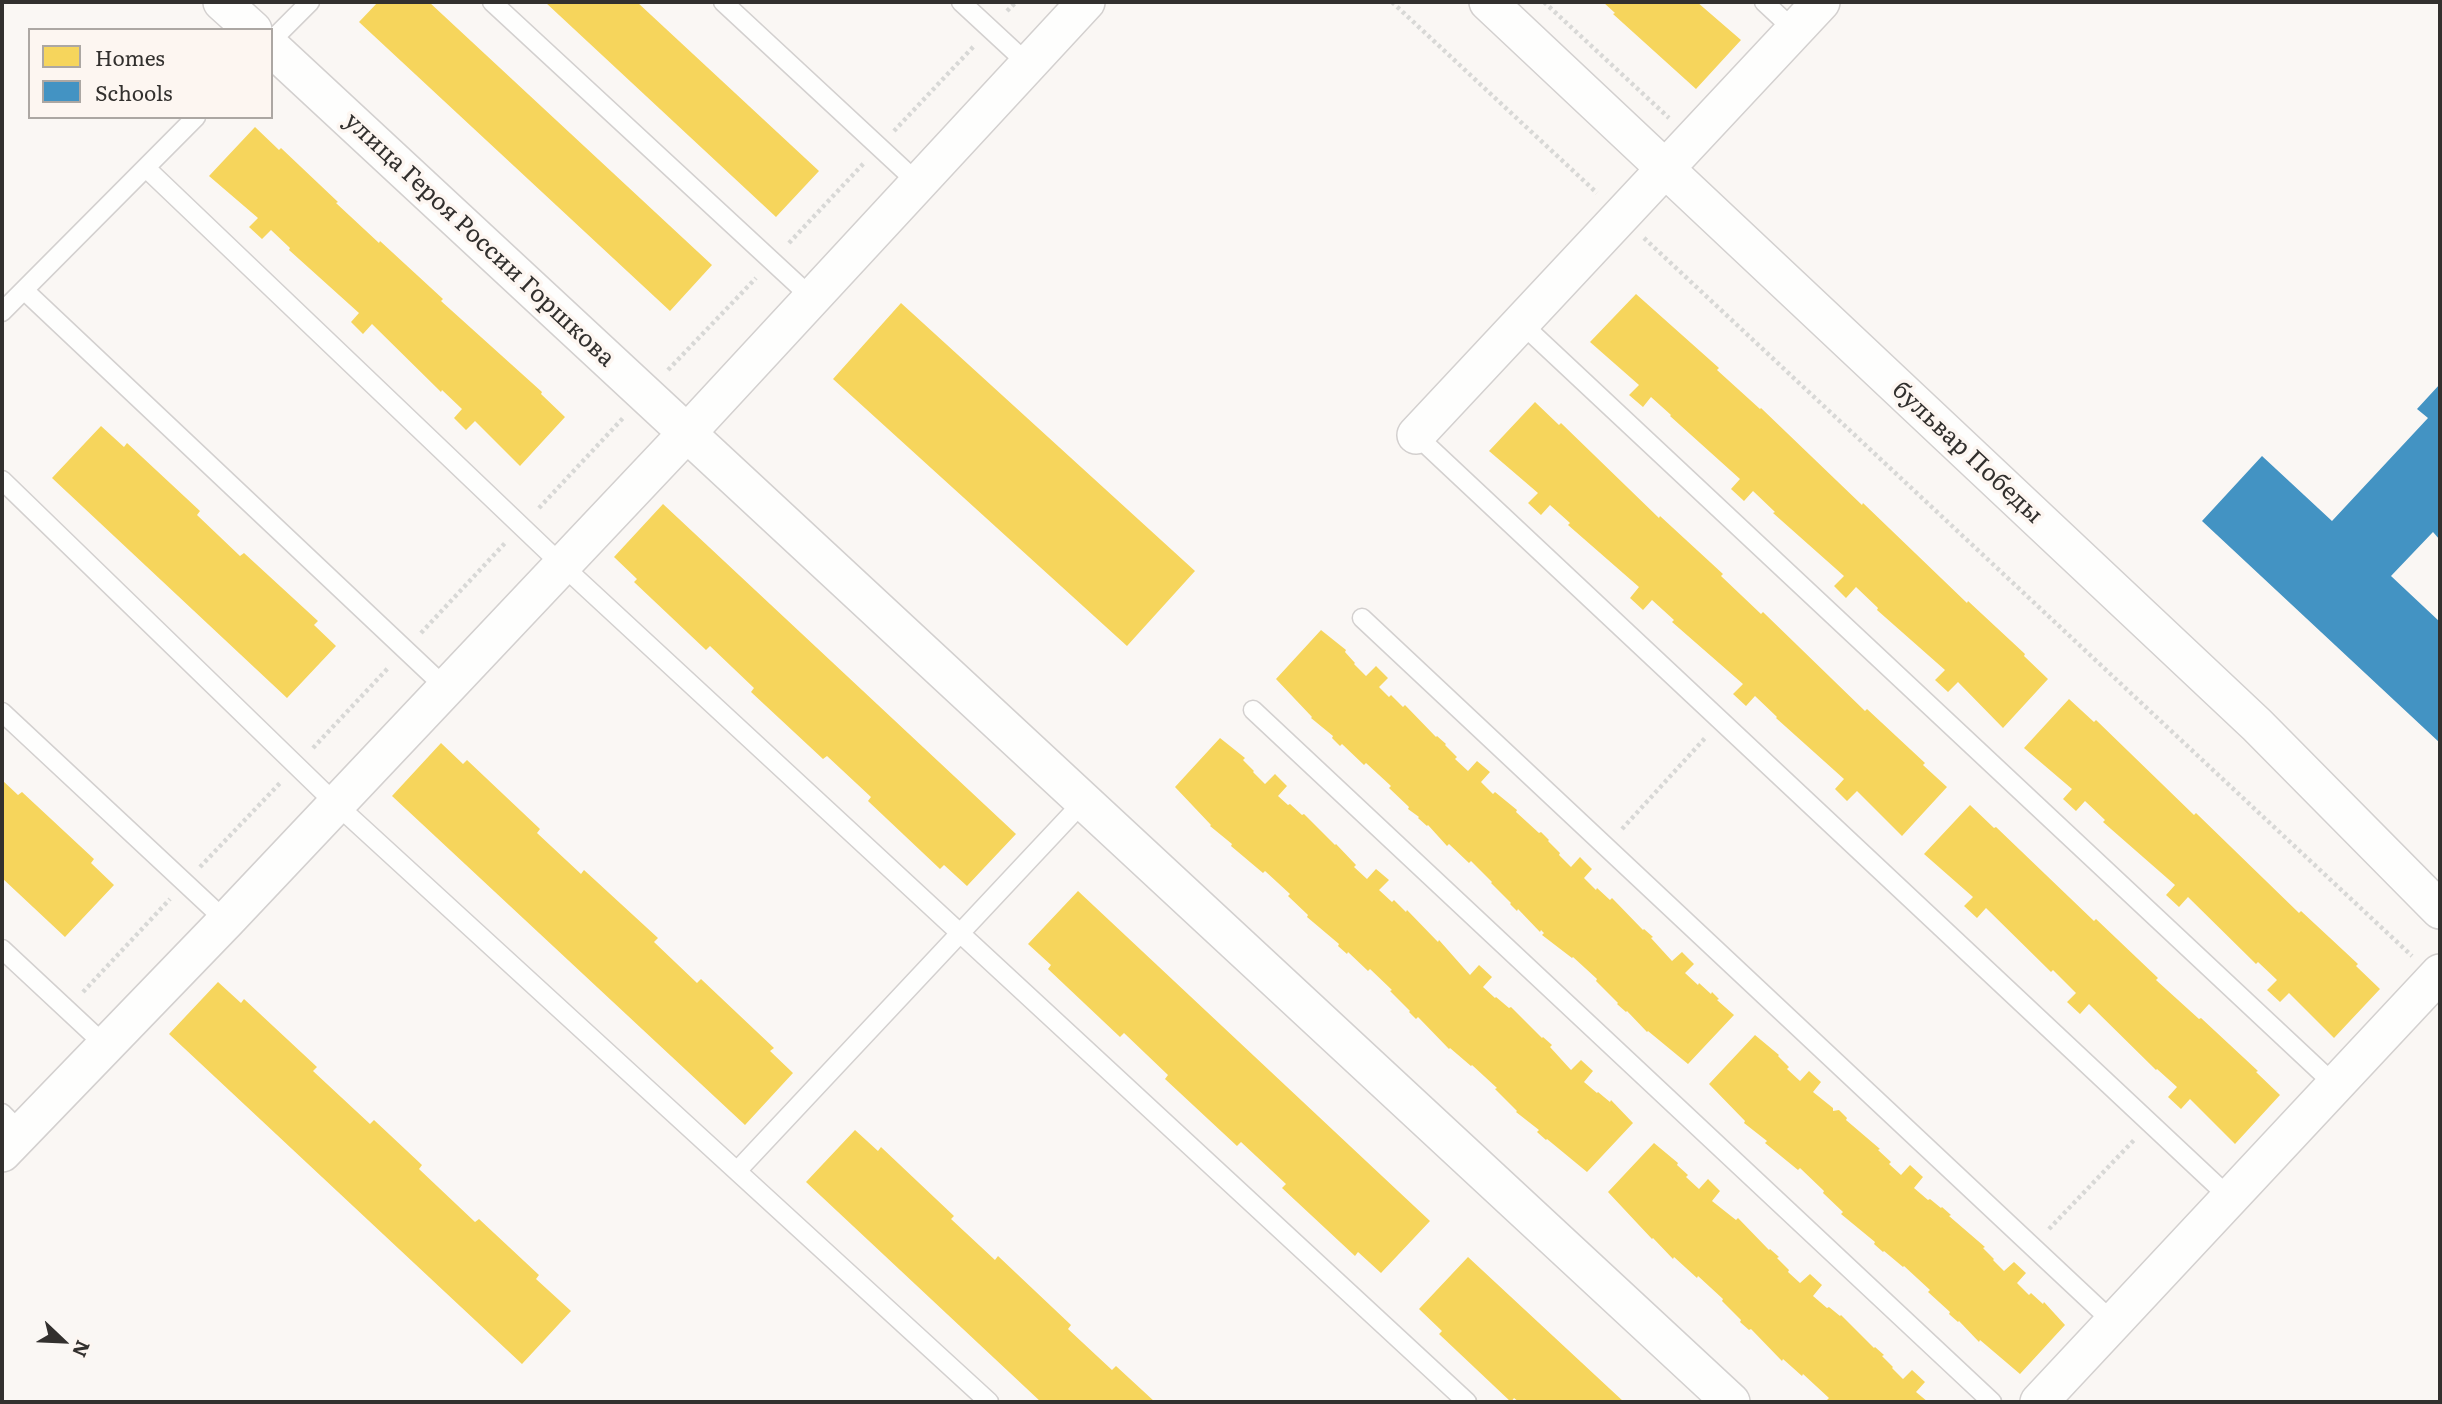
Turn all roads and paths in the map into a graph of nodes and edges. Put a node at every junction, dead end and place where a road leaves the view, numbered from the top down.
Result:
1 (222, 2) edge
2 (310, 2) edge
3 (492, 2) edge
4 (723, 2) edge
5 (961, 2) edge
6 (1016, 2) edge
7 (1086, 2) edge
8 (1392, 2) edge
9 (1488, 2) edge
10 (1544, 2) edge
11 (1764, 2) edge
12 (1821, 2) edge
13 (251, 28) edge
14 (990, 29) junction
15 (1794, 30) junction
16 (273, 39) edge
17 (273, 49) edge
18 (1028, 64) junction
19 (194, 119) edge
20 (1692, 140) junction
21 (879, 147) junction
22 (146, 168) junction
23 (1665, 169) junction
24 (918, 183) junction
25 (1621, 216) junction
26 (772, 261) junction
27 (24, 290) junction
28 (812, 298) junction
29 (2, 312) edge
30 (1521, 323) junction
31 (646, 394) junction
32 (687, 433) junction
33 (1416, 435) joint
34 (2, 480) edge
35 (522, 526) junction
36 (562, 565) junction
37 (1362, 618) dead end
38 (405, 649) junction
39 (446, 688) junction
40 (1253, 710) dead end
41 (2, 712) edge
42 (1721, 721) junction
43 (296, 766) junction
44 (1084, 801) junction
45 (336, 804) junction
46 (1605, 846) junction
47 (186, 883) junction
48 (2440, 910) edge
49 (226, 920) junction
50 (960, 933) junction
51 (2, 949) edge
52 (2438, 976) edge
53 (66, 1010) junction
54 (106, 1046) junction
55 (2335, 1085) junction
56 (2150, 1123) junction
57 (9, 1133) edge
58 (737, 1171) junction
59 (2230, 1198) junction
60 (2032, 1246) junction
61 (2114, 1323) junction
62 (989, 1402) edge
63 (1467, 1402) edge
64 (1731, 1402) edge
65 (1992, 1402) edge
66 (2039, 1402) edge

1 - 13 street
2 - 16 lane
3 - 26 lane
4 - 21 lane
5 - 14 lane
6 - 14 path
7 - 18 street
8 - 25 path
9 - 23 street, бульвар Победы
10 - 20 path
11 - 15 lane
12 - 15 street
14 - 18 lane
14 - 21 path
15 - 20 street
17 - 31 street, улица Героя России Горшкова
18 - 24 street
19 - 22 lane
20 - 23 street
21 - 24 lane
21 - 26 path
22 - 27 lane
22 - 35 lane
23 - 25 street
23 - 48 street, бульвар Победы
24 - 28 street
25 - 30 street
25 - 52 path
26 - 28 lane
26 - 31 path
27 - 29 lane
27 - 38 lane
28 - 32 street
30 - 33 street
30 - 55 lane
31 - 32 street, улица Героя России Горшкова
31 - 35 path
32 - 36 street
32 - 44 street, улица Героя России Горшкова
33 - 42 lane
34 - 43 lane
35 - 36 lane
35 - 38 path
36 - 39 street
36 - 50 lane
37 - 46 lane
38 - 39 lane
38 - 43 path
39 - 45 street
40 - 65 lane
41 - 47 lane
42 - 46 path
42 - 56 lane
43 - 45 lane
43 - 47 path
44 - 50 lane
44 - 64 street, улица Героя России Горшкова
45 - 49 street
45 - 58 lane
46 - 60 lane
47 - 49 lane
47 - 53 path
49 - 54 street
50 - 58 lane
50 - 63 lane
51 - 53 lane
52 - 55 street
53 - 54 lane
54 - 57 street
55 - 59 street
56 - 59 lane
56 - 60 path
58 - 62 lane
59 - 61 street
60 - 61 lane
61 - 66 street

